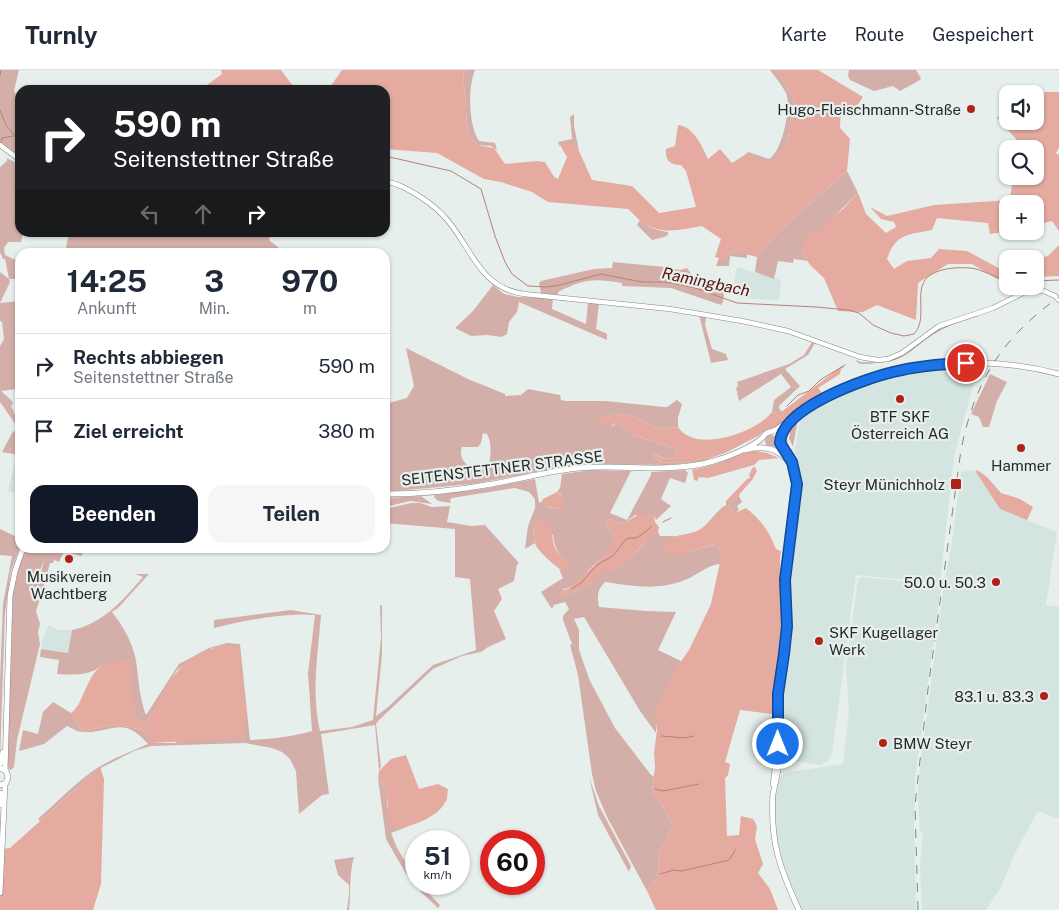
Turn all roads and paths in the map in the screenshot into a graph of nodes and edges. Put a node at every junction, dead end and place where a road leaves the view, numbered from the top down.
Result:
1 (1, 146) edge
2 (15, 156) edge
3 (390, 183) edge
4 (1059, 300) edge
5 (1059, 374) edge
6 (797, 414) junction
7 (773, 432) junction
8 (763, 438) junction
9 (780, 441) junction
10 (765, 447) junction
11 (773, 449) junction
12 (739, 451) junction
13 (794, 471) junction
14 (390, 494) edge
15 (21, 553) edge
16 (5, 742) junction
17 (0, 764) edge
18 (2, 769) edge
19 (2, 784) edge
20 (0, 794) edge
21 (3, 809) junction
22 (0, 893) edge
23 (798, 910) edge

1 - 2 main road
3 - 4 main road
5 - 6 main road
6 - 7 main road
6 - 9 main road
7 - 8 main road
7 - 9 main road
8 - 10 main road
8 - 12 main road, SEITENSTETTNER STRASSE
9 - 11 main road
9 - 13 main road
10 - 11 main road
10 - 12 main road, SEITENSTETTNER STRASSE
11 - 13 main road
12 - 14 main road, SEITENSTETTNER STRASSE
13 - 23 main road
15 - 16 main road
16 - 17 main road
16 - 18 main road
18 - 19 main road
19 - 21 main road
20 - 21 main road
21 - 22 main road

